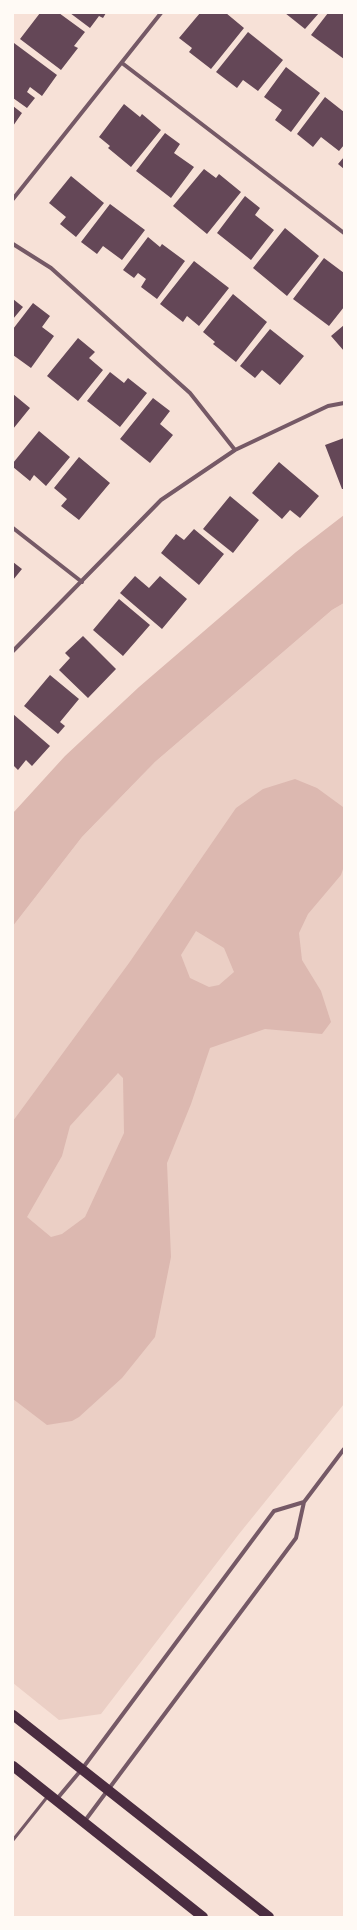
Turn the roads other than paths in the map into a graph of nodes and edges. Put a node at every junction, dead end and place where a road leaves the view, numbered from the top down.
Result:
1 (161, 13) edge
2 (122, 63) junction
3 (13, 199) edge
4 (344, 233) edge
5 (13, 244) edge
6 (344, 403) edge
7 (234, 450) junction
8 (13, 528) edge
9 (82, 582) junction
10 (13, 651) edge
11 (344, 1449) edge
12 (304, 1502) junction
13 (13, 1715) edge
14 (13, 1766) edge
15 (82, 1769) junction
16 (109, 1790) junction
17 (53, 1797) junction
18 (84, 1823) junction
19 (13, 1840) edge
20 (203, 1917) edge
21 (269, 1917) edge

1 - 2 street
2 - 3 street
2 - 4 street
5 - 7 street
6 - 7 street
7 - 9 street
8 - 9 street
9 - 10 street
11 - 12 street
12 - 15 street
12 - 16 street
13 - 15 main road
14 - 17 main road
15 - 16 main road
15 - 17 street
16 - 18 street
16 - 21 main road
17 - 18 main road
17 - 19 lane
18 - 20 main road

